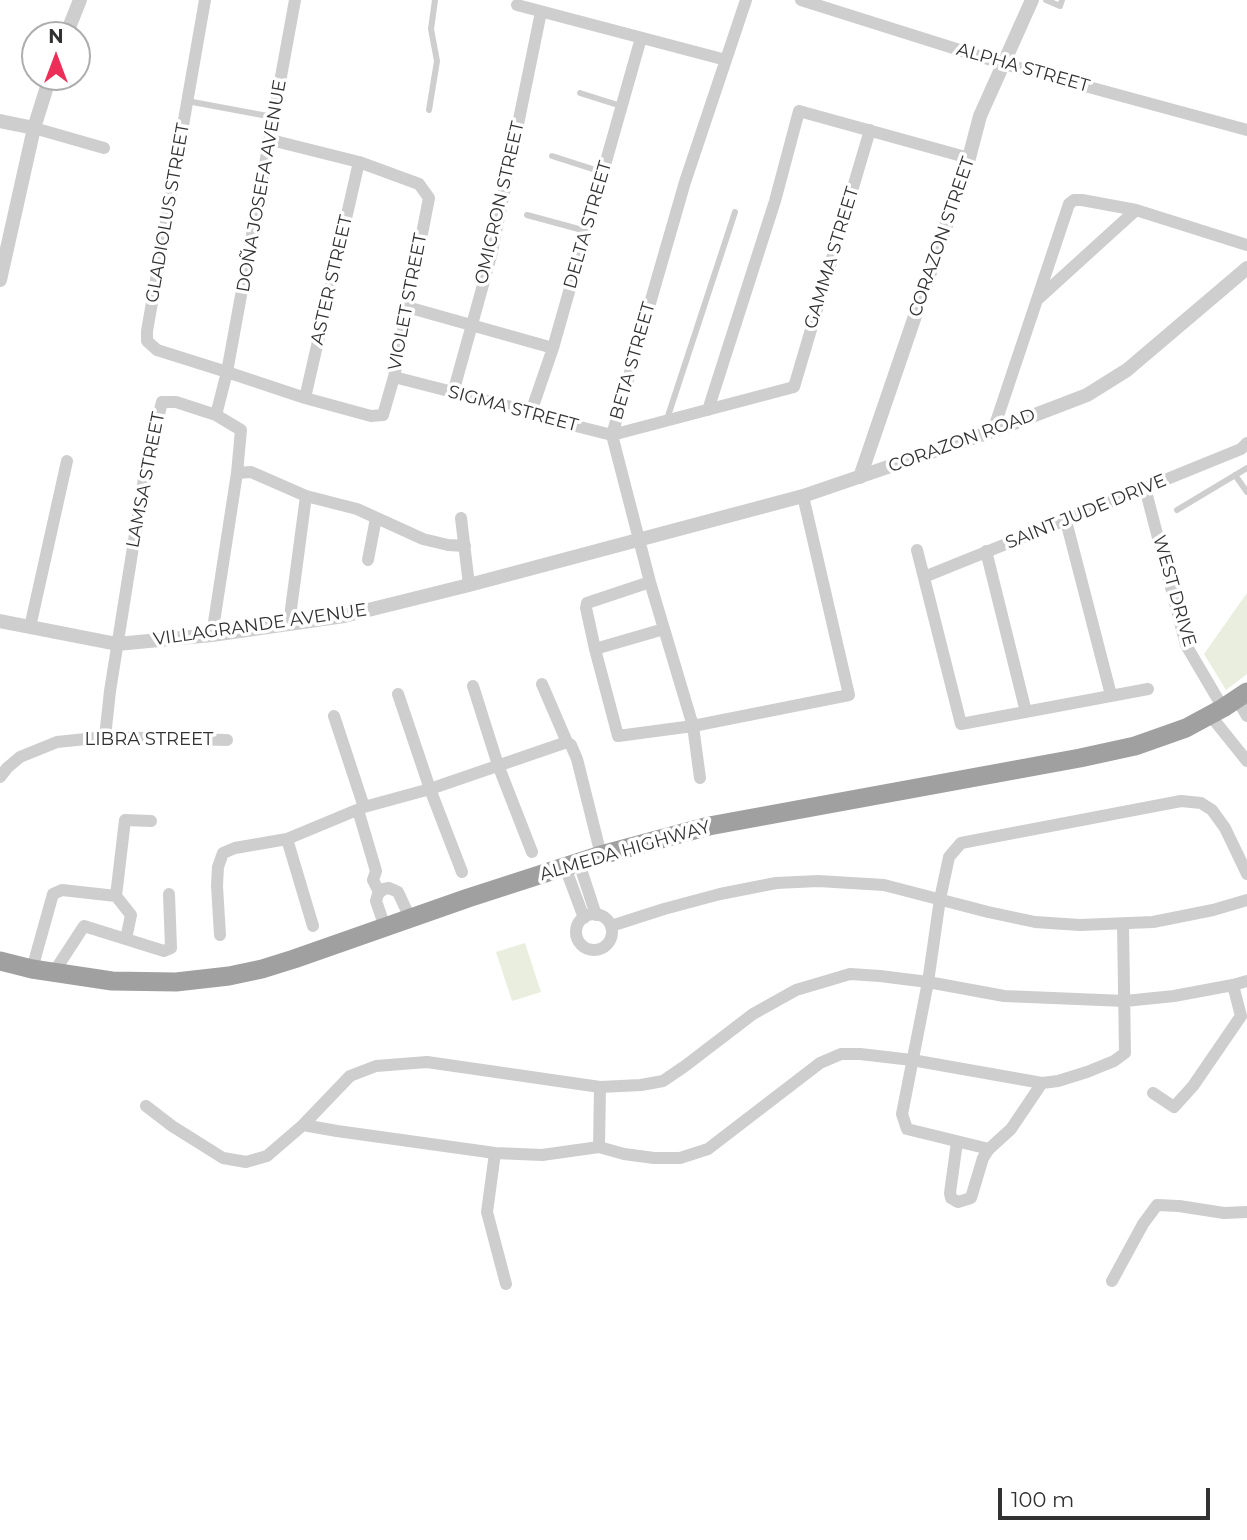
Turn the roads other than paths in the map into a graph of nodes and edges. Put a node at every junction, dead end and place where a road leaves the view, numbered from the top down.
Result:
1 (80, 0) edge
2 (205, 0) edge
3 (295, 0) edge
4 (435, 0) edge
5 (746, 0) edge
6 (801, 0) edge
7 (1032, 0) edge
8 (1046, 0) edge
9 (1062, 0) edge
10 (517, 5) dead end
11 (835, 5) edge
12 (541, 12) junction
13 (72, 21) edge
14 (640, 37) junction
15 (726, 61) junction
16 (1004, 64) junction
17 (46, 91) edge
18 (580, 93) dead end
19 (187, 101) junction
20 (621, 106) junction
21 (429, 110) dead end
22 (275, 118) junction
23 (0, 121) edge
24 (34, 128) junction
25 (870, 130) junction
26 (1247, 130) edge
27 (271, 140) junction
28 (104, 148) dead end
29 (552, 156) dead end
30 (969, 158) junction
31 (359, 162) junction
32 (601, 172) junction
33 (1136, 210) junction
34 (735, 212) dead end
35 (527, 215) dead end
36 (586, 230) junction
37 (4, 244) edge
38 (1247, 245) edge
39 (1247, 268) edge
40 (0, 281) edge
41 (1037, 299) junction
42 (407, 307) junction
43 (472, 325) junction
44 (552, 348) junction
45 (228, 372) junction
46 (394, 377) junction
47 (794, 387) joint
48 (453, 393) junction
49 (305, 398) junction
50 (708, 410) junction
51 (531, 412) junction
52 (216, 415) junction
53 (667, 421) junction
54 (993, 431) junction
55 (612, 435) junction
56 (1245, 449) edge
57 (66, 461) dead end
58 (1247, 468) edge
59 (237, 472) junction
60 (1235, 475) junction
61 (860, 477) junction
62 (1146, 488) junction
63 (1247, 492) edge
64 (306, 496) junction
65 (803, 496) junction
66 (1177, 510) dead end
67 (376, 518) junction
68 (461, 518) dead end
69 (1066, 521) junction
70 (640, 540) junction
71 (465, 546) junction
72 (917, 550) dead end
73 (986, 551) junction
74 (368, 560) dead end
75 (924, 577) junction
76 (650, 582) junction
77 (469, 585) junction
78 (0, 621) edge
79 (289, 624) junction
80 (30, 627) junction
81 (664, 629) junction
82 (212, 635) junction
83 (117, 644) junction
84 (595, 649) junction
85 (542, 684) dead end
86 (473, 686) dead end
87 (1148, 689) dead end
88 (398, 694) dead end
89 (1111, 695) junction
90 (1229, 703) edge
91 (1026, 712) junction
92 (334, 716) dead end
93 (1247, 716) edge
94 (692, 726) junction
95 (105, 737) junction
96 (227, 740) dead end
97 (567, 742) junction
98 (1247, 761) edge
99 (498, 765) junction
100 (0, 777) edge
101 (700, 778) dead end
102 (430, 789) junction
103 (361, 809) junction
104 (151, 821) dead end
105 (286, 839) junction
106 (532, 852) dead end
107 (601, 855) junction
108 (462, 872) dead end
109 (575, 873) junction
110 (1247, 874) edge
111 (384, 890) junction
112 (169, 894) dead end
113 (116, 896) junction
114 (940, 899) junction
115 (1247, 900) edge
116 (590, 916) junction
117 (410, 918) junction
118 (1123, 924) junction
119 (313, 926) dead end
120 (611, 926) junction
121 (385, 927) junction
122 (220, 935) dead end
123 (126, 939) junction
124 (0, 961) edge
125 (32, 969) junction
126 (54, 972) junction
127 (1247, 981) edge
128 (928, 982) junction
129 (1233, 985) junction
130 (1125, 1002) junction
131 (912, 1060) junction
132 (1042, 1083) junction
133 (600, 1087) junction
134 (1153, 1093) dead end
135 (146, 1106) dead end
136 (303, 1125) junction
137 (957, 1142) junction
138 (598, 1147) junction
139 (989, 1150) junction
140 (495, 1153) junction
141 (1247, 1212) edge
142 (1112, 1281) dead end
143 (506, 1284) dead end

1 - 13 street
2 - 19 street, GLADIOLUS STREET
3 - 22 street, DOÑA JOSEFA AVENUE
4 - 21 lane
5 - 15 street, BETA STREET
6 - 11 street, ALPHA STREET
7 - 16 street, CORAZON STREET
8 - 9 lane
10 - 12 street
11 - 16 street, ALPHA STREET
12 - 14 street
12 - 43 street, OMICRON STREET
14 - 15 street
14 - 20 street, DELTA STREET
15 - 55 street, BETA STREET
16 - 26 street, ALPHA STREET
16 - 30 street, CORAZON STREET
17 - 24 street
18 - 20 lane
19 - 22 lane
19 - 45 street, GLADIOLUS STREET
20 - 32 street, DELTA STREET
22 - 27 street, DOÑA JOSEFA AVENUE
23 - 24 street
24 - 28 street
24 - 37 street
25 - 30 street
25 - 47 street, GAMMA STREET
25 - 50 street
27 - 31 street, VIOLET STREET
27 - 45 street, DOÑA JOSEFA AVENUE
29 - 32 lane
30 - 61 street, CORAZON STREET
31 - 42 street, VIOLET STREET
31 - 49 street, ASTER STREET
32 - 36 street, DELTA STREET
33 - 38 street
33 - 41 street
33 - 41 street
34 - 53 lane
35 - 36 lane
36 - 44 street, DELTA STREET
37 - 40 street
39 - 54 street, CORAZON ROAD
41 - 54 street
42 - 43 street
42 - 46 street, VIOLET STREET
43 - 44 street
43 - 48 street, OMICRON STREET
44 - 51 street, DELTA STREET
45 - 49 street, VIOLET STREET
45 - 52 street, DOÑA JOSEFA AVENUE
46 - 48 street, SIGMA STREET
46 - 49 street, VIOLET STREET
47 - 50 street, SIGMA STREET
48 - 51 street, SIGMA STREET
50 - 53 street, SIGMA STREET
51 - 55 street, SIGMA STREET
52 - 59 street, LAMSA STREET
52 - 83 street, LAMSA STREET
53 - 55 street, SIGMA STREET
54 - 61 street, CORAZON ROAD
55 - 70 street, BETA STREET
56 - 62 street, SAINT JUDE DRIVE
57 - 80 street
58 - 60 lane
59 - 64 street
59 - 82 street
60 - 63 lane
60 - 66 lane
61 - 65 street, CORAZON ROAD
62 - 69 street, SAINT JUDE DRIVE
62 - 90 street, WEST DRIVE
64 - 67 street
64 - 79 street
65 - 70 street, CORAZON ROAD
65 - 94 street
67 - 71 street
67 - 74 street
68 - 71 street
69 - 73 street, SAINT JUDE DRIVE
69 - 89 street
70 - 76 street, BETA STREET
70 - 77 street, VILLAGRANDE AVENUE
71 - 77 street
72 - 75 street
73 - 75 street, SAINT JUDE DRIVE
73 - 91 street
75 - 91 street
76 - 81 street, BETA STREET
76 - 84 street
77 - 79 street, VILLAGRANDE AVENUE
78 - 80 street, VILLAGRANDE AVENUE
79 - 82 street, VILLAGRANDE AVENUE
80 - 83 street, VILLAGRANDE AVENUE
81 - 84 street
81 - 94 street, BETA STREET
82 - 83 street, VILLAGRANDE AVENUE
83 - 95 street
84 - 94 street
85 - 97 street
86 - 99 street
87 - 89 street
88 - 102 street
89 - 91 street
90 - 93 street
90 - 98 street
90 - 107 highway, ALMEDA HIGHWAY
92 - 103 street
94 - 101 street, BETA STREET
95 - 96 street, LIBRA STREET
95 - 100 street, LIBRA STREET
97 - 99 street
97 - 107 street
99 - 102 street
99 - 106 street
102 - 103 street
102 - 108 street
103 - 105 street
103 - 111 street
104 - 113 street
105 - 119 street
105 - 122 street
107 - 109 highway, ALMEDA HIGHWAY
109 - 116 street
109 - 117 highway, ALMEDA HIGHWAY
110 - 114 street
111 - 117 street
111 - 121 street
112 - 123 street
113 - 123 street
113 - 125 street
114 - 118 street
114 - 120 street
114 - 128 street
115 - 118 street
116 - 120 street
116 - 120 street
117 - 121 highway, ALMEDA HIGHWAY
118 - 130 street
121 - 126 highway, ALMEDA HIGHWAY
123 - 126 street
124 - 125 highway, ALMEDA HIGHWAY
125 - 126 highway, ALMEDA HIGHWAY
127 - 129 street
128 - 130 street
128 - 131 street
128 - 133 street
129 - 130 street
129 - 134 street
130 - 132 street
131 - 132 street
131 - 137 street
131 - 138 street
132 - 139 street
133 - 136 street
133 - 138 street
135 - 136 street
136 - 140 street
137 - 139 street
137 - 139 street
138 - 140 street
140 - 143 street
141 - 142 street

